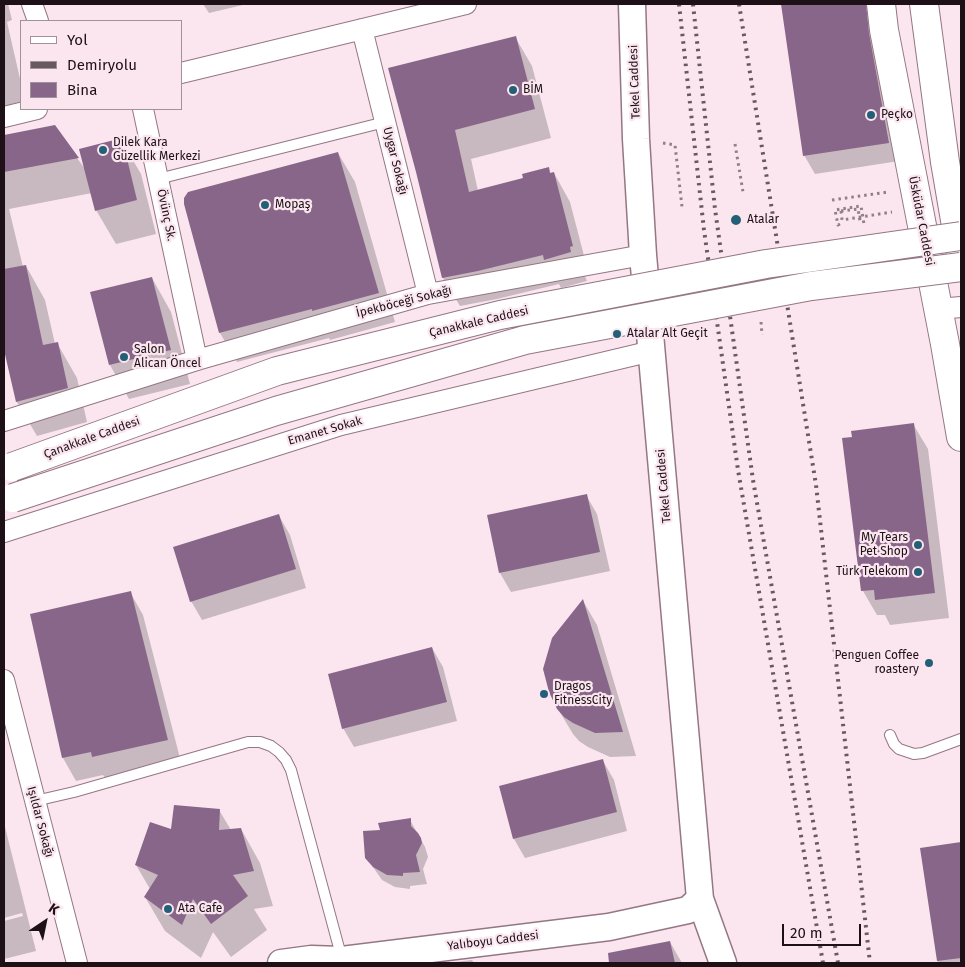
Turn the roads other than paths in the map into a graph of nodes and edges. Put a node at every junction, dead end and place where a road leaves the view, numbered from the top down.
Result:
1 (32, 4) edge
2 (466, 4) edge
3 (632, 4) edge
4 (881, 4) edge
5 (924, 4) edge
6 (38, 20) edge
7 (362, 29) junction
8 (182, 73) edge
9 (34, 110) edge
10 (143, 110) edge
11 (4, 117) edge
12 (385, 122) junction
13 (158, 179) junction
14 (961, 236) edge
15 (643, 255) junction
16 (961, 256) edge
17 (961, 267) edge
18 (428, 294) junction
19 (950, 308) edge
20 (652, 351) junction
21 (197, 360) junction
22 (4, 421) edge
23 (961, 438) edge
24 (12, 467) dead end
25 (13, 498) dead end
26 (4, 532) edge
27 (4, 680) edge
28 (890, 735) dead end
29 (961, 739) edge
30 (35, 801) junction
31 (700, 899) junction
32 (342, 960) junction
33 (312, 961) edge
34 (77, 963) edge
35 (281, 963) edge
36 (723, 963) edge

1 - 6 street
2 - 7 street
3 - 15 street, Tekel Caddesi
4 - 19 main road, Üsküdar Caddesi
5 - 16 main road
7 - 8 street
7 - 12 street, Uygar Sokağı
9 - 11 street
10 - 13 street, Övünç Sk.
12 - 13 lane
12 - 18 street, Uygar Sokağı
13 - 21 street, Övünç Sk.
14 - 24 main road, Çanakkale Caddesi, bridge
15 - 18 street, İpekböceği Sokağı
15 - 20 street, Tekel Caddesi
17 - 25 main road, bridge
18 - 21 street, İpekböceği Sokağı
19 - 23 main road, Üsküdar Caddesi
20 - 26 street, Emanet Sokak
20 - 31 street, Tekel Caddesi
21 - 22 street, İpekböceği Sokağı
27 - 30 street, Işıldar Sokağı
28 - 29 lane
30 - 32 lane
30 - 34 street, Işıldar Sokağı
31 - 32 street, Yalıboyu Caddesi
31 - 36 street, Tekel Caddesi
32 - 33 street, Yalıboyu Caddesi
33 - 35 street, Yalıboyu Caddesi

